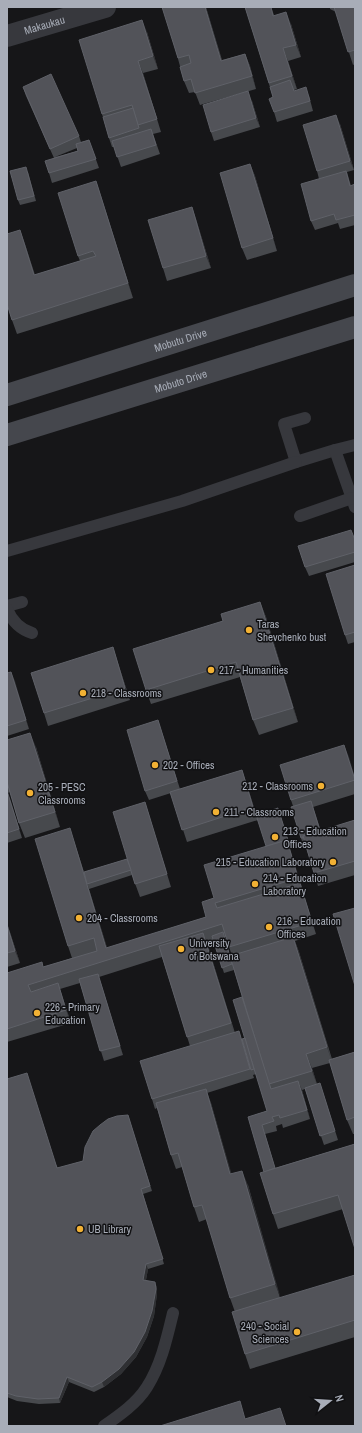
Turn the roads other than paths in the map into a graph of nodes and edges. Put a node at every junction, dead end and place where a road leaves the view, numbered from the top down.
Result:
1 (104, 7) edge
2 (7, 36) edge
3 (355, 285) edge
4 (355, 327) edge
5 (7, 396) edge
6 (305, 418) dead end
7 (7, 435) edge
8 (355, 444) edge
9 (335, 450) junction
10 (296, 462) junction
11 (354, 503) edge
12 (300, 516) dead end
13 (7, 550) edge
14 (22, 602) dead end
15 (7, 608) edge
16 (32, 633) dead end
17 (173, 1313) dead end
18 (104, 1426) edge

1 - 2 street, Makaukau
3 - 5 main road, Mobutu Drive
4 - 7 main road, Mobuto Drive
6 - 10 lane
8 - 9 lane
9 - 10 lane
9 - 11 lane
10 - 13 lane
11 - 12 lane
14 - 15 lane
15 - 16 lane
17 - 18 lane

